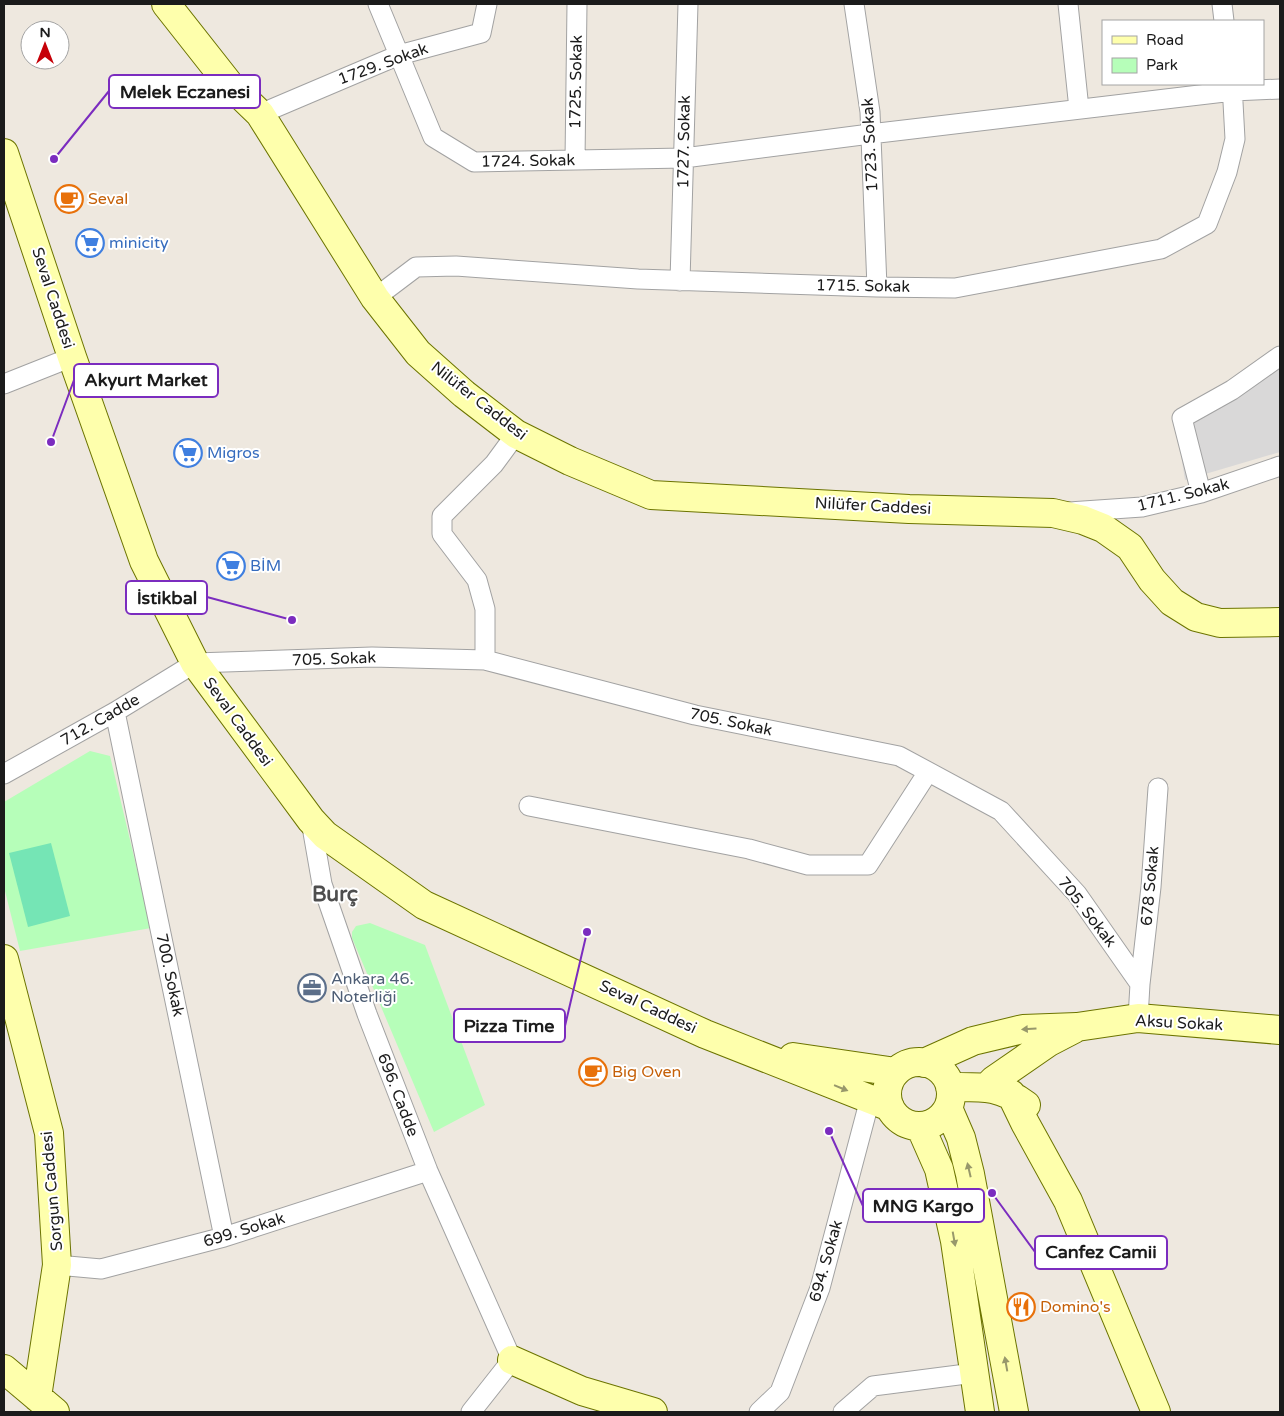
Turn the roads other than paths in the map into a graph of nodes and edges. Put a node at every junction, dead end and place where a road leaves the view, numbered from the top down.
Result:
1 (166, 4) edge
2 (378, 4) edge
3 (487, 4) edge
4 (577, 4) edge
5 (688, 4) edge
6 (854, 4) edge
7 (1068, 4) edge
8 (1222, 4) edge
9 (1224, 20) edge
10 (399, 55) junction
11 (1233, 88) edge
12 (1280, 89) edge
13 (1079, 109) junction
14 (260, 114) junction
15 (870, 134) junction
16 (4, 153) edge
17 (684, 158) junction
18 (575, 160) junction
19 (680, 280) junction
20 (877, 287) junction
21 (374, 298) junction
22 (1280, 356) edge
23 (72, 357) junction
24 (4, 384) edge
25 (516, 434) junction
26 (1280, 466) edge
27 (1201, 493) junction
28 (1053, 513) junction
29 (1280, 622) edge
30 (485, 660) junction
31 (195, 663) junction
32 (115, 712) junction
33 (928, 772) junction
34 (4, 774) edge
35 (1158, 788) dead end
36 (529, 806) dead end
37 (311, 820) junction
38 (4, 960) edge
39 (1140, 984) junction
40 (1138, 1018) junction
41 (1078, 1028) junction
42 (1280, 1030) edge
43 (747, 1050) junction
44 (924, 1063) junction
45 (896, 1072) junction
46 (999, 1091) junction
47 (949, 1097) junction
48 (880, 1103) junction
49 (920, 1126) junction
50 (428, 1171) junction
51 (224, 1237) junction
52 (57, 1265) junction
53 (512, 1360) junction
54 (4, 1369) edge
55 (974, 1373) junction
56 (40, 1407) edge
57 (763, 1411) edge
58 (471, 1412) edge
59 (653, 1412) edge
60 (843, 1412) edge
61 (980, 1412) edge
62 (1014, 1412) edge
63 (1156, 1412) edge

1 - 14 main road, Nilüfer Caddesi
2 - 10 street, 1724. Sokak
3 - 10 street, 1729. Sokak
4 - 18 street, 1725. Sokak
5 - 17 street, 1727. Sokak
6 - 15 street, 1723. Sokak
7 - 13 street
8 - 9 street
10 - 14 street, 1729. Sokak
10 - 18 street, 1724. Sokak
11 - 12 street, 1724. Sokak
11 - 13 street, 1724. Sokak
11 - 20 street, 1715. Sokak
13 - 15 street, 1724. Sokak
14 - 21 main road, Nilüfer Caddesi
15 - 17 street, 1724. Sokak
15 - 20 street, 1723. Sokak
16 - 23 main road, Seval Caddesi
17 - 18 street, 1724. Sokak
17 - 19 street, 1727. Sokak
19 - 20 street, 1715. Sokak
19 - 21 street, 1715. Sokak
21 - 25 main road, Nilüfer Caddesi
22 - 27 street
23 - 24 street
23 - 31 main road, Seval Caddesi
25 - 28 main road, Nilüfer Caddesi
25 - 30 street
26 - 27 street, 1711. Sokak
27 - 28 street, 1711. Sokak
28 - 29 main road, Nilüfer Caddesi
30 - 31 street, 705. Sokak
30 - 33 street, 705. Sokak
31 - 32 street, 712. Cadde
31 - 37 main road, Seval Caddesi
32 - 34 street, 712. Cadde
32 - 51 street, 700. Sokak
33 - 36 street
33 - 39 street, 705. Sokak
35 - 39 street, 678 Sokak
37 - 43 main road, Seval Caddesi
37 - 50 street, 696. Cadde
38 - 52 main road, Sorgun Caddesi
39 - 40 street
40 - 41 main road, Aksu Sokak
40 - 42 main road, Aksu Sokak
41 -> 44 main road, Aksu Sokak
41 - 46 main road, Aksu Sokak
43 - 45 main road, Seval Caddesi
43 -> 48 main road, Seval Caddesi
44 - 45 main road
44 - 47 main road
45 - 48 main road
46 - 47 main road
46 - 63 main road
47 - 49 main road
62 -> 47 main road
48 - 49 main road, Seval Caddesi
48 - 57 street, 694. Sokak
49 -> 55 main road
50 - 51 street, 699. Sokak
50 - 53 street, 696. Cadde
51 - 52 street, 699. Sokak
52 - 56 main road, Sorgun Caddesi
53 - 58 street
53 - 59 main road
54 - 56 main road
55 - 60 street
55 - 61 main road

